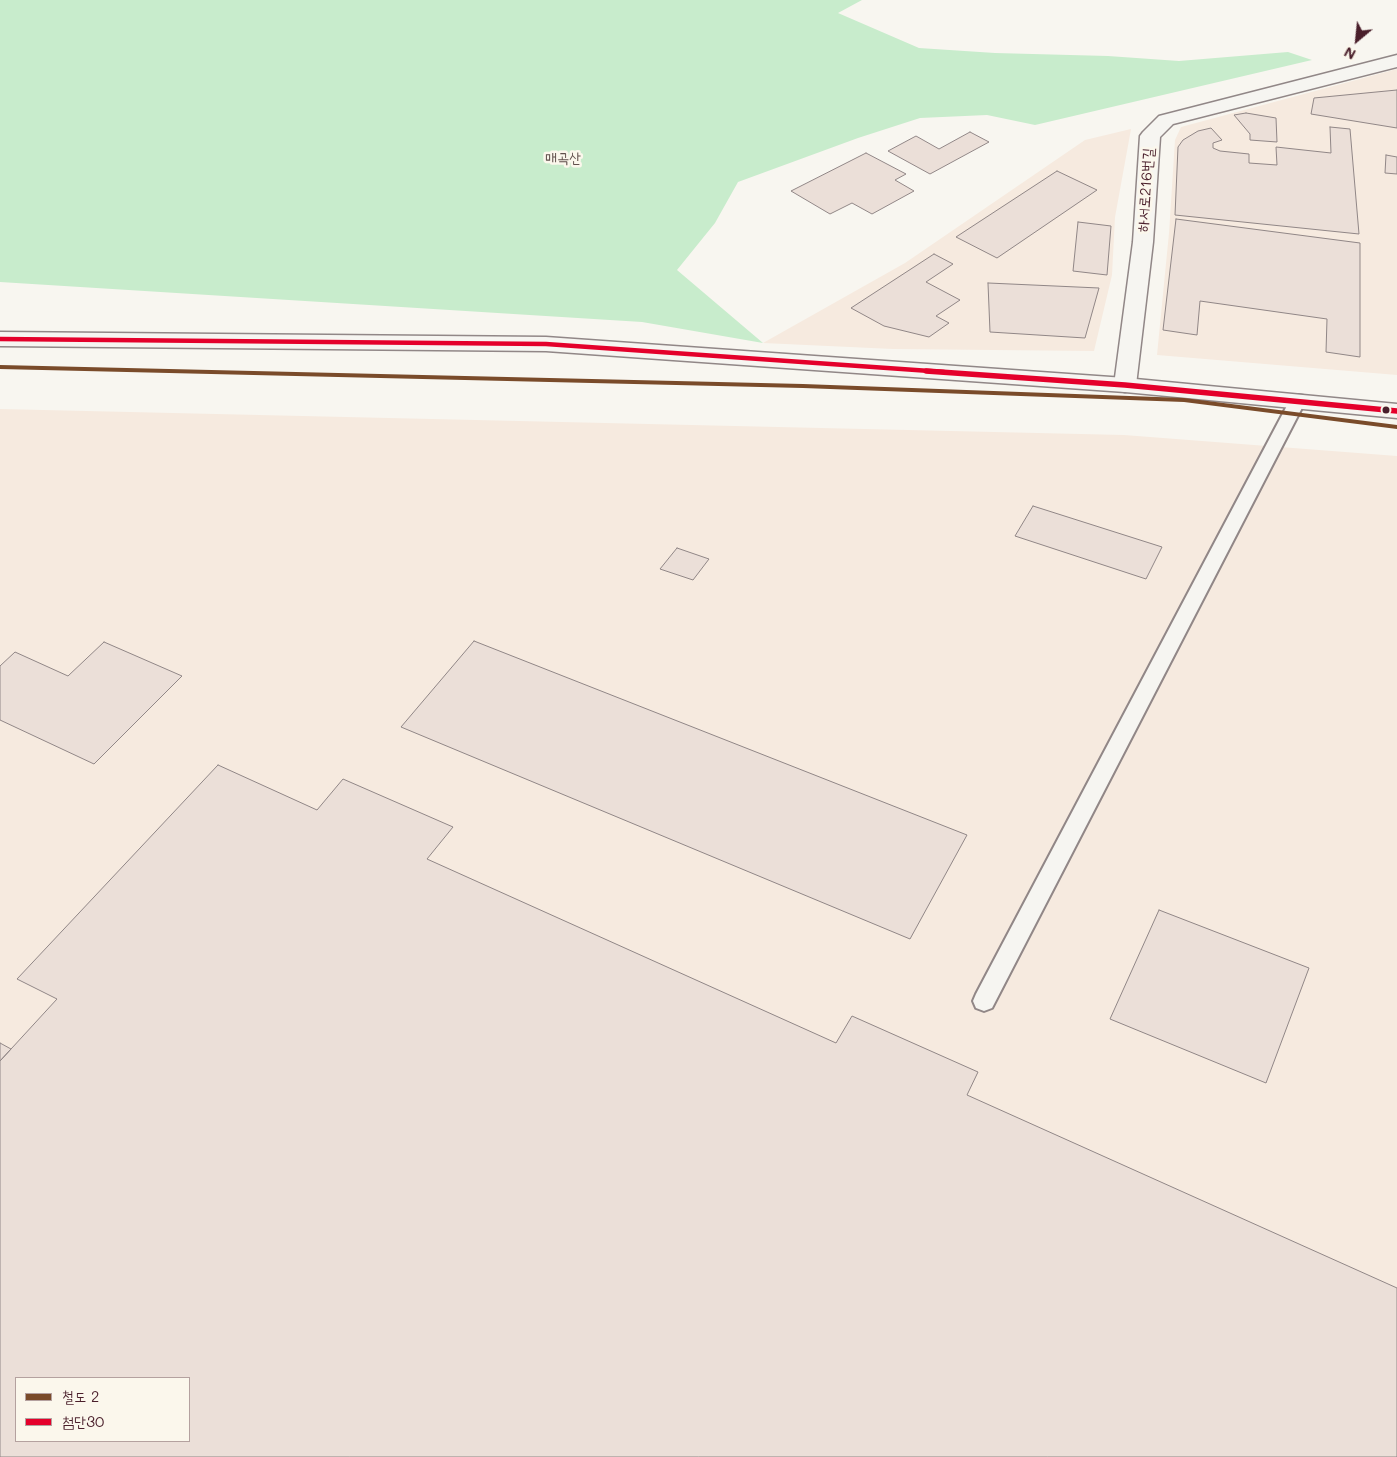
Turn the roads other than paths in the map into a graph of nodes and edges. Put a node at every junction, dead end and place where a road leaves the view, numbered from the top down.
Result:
1 (1397, 61) edge
2 (0, 339) edge
3 (1125, 385) junction
4 (1298, 400) junction
5 (1397, 411) edge
6 (984, 1001) dead end

1 - 3 main road, 하서로216번길
2 - 3 main road
3 - 4 main road
4 - 5 main road
4 - 6 lane

